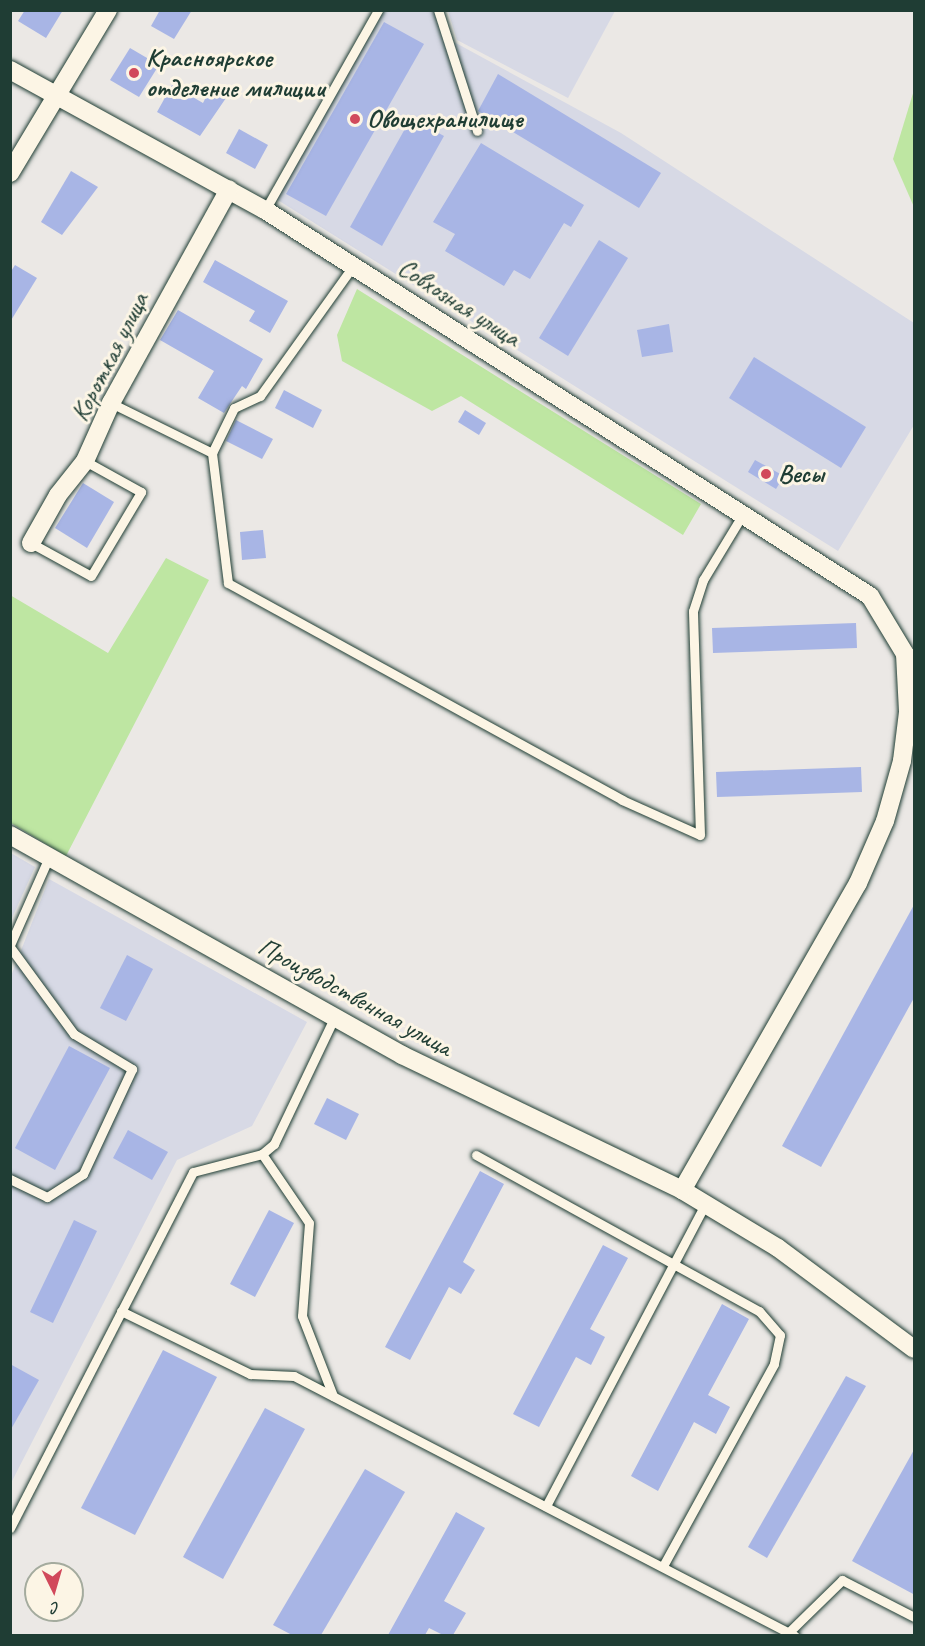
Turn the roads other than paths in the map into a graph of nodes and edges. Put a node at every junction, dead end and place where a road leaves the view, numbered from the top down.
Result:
1 (108, 10) edge
2 (378, 10) edge
3 (438, 10) edge
4 (10, 70) edge
5 (58, 96) junction
6 (477, 131) dead end
7 (10, 173) edge
8 (229, 189) junction
9 (265, 210) junction
10 (353, 266) junction
11 (111, 403) junction
12 (212, 453) junction
13 (85, 461) junction
14 (742, 514) junction
15 (31, 543) joint
16 (10, 835) edge
17 (49, 857) junction
18 (10, 946) edge
19 (335, 1016) junction
20 (262, 1154) junction
21 (476, 1155) dead end
22 (10, 1179) edge
23 (682, 1190) junction
24 (705, 1204) junction
25 (675, 1261) junction
26 (121, 1311) junction
27 (915, 1349) edge
28 (333, 1396) junction
29 (546, 1506) junction
30 (10, 1528) edge
31 (663, 1566) junction
32 (915, 1617) edge
33 (793, 1633) edge

1 - 5 street
2 - 9 lane
3 - 6 lane
4 - 5 street, Совхозная улица
5 - 7 street
5 - 8 street, Совхозная улица
8 - 9 street, Совхозная улица
8 - 11 street, Короткая улица
9 - 10 street, Совхозная улица
10 - 12 lane
10 - 14 street, Совхозная улица
11 - 12 lane
11 - 13 street, Короткая улица
12 - 14 lane
13 - 15 street, Короткая улица
13 - 15 lane
14 - 23 street, Совхозная улица
16 - 17 street, Производственная улица
17 - 18 lane
17 - 19 street, Производственная улица
18 - 22 lane
19 - 20 lane
19 - 23 street, Производственная улица
20 - 26 lane
20 - 28 lane
21 - 25 lane
23 - 24 street, Производственная улица
24 - 25 lane
24 - 27 street, Производственная улица
25 - 29 lane
25 - 31 lane
26 - 28 lane
26 - 30 lane
28 - 29 lane
29 - 31 lane
31 - 33 lane
32 - 33 lane

